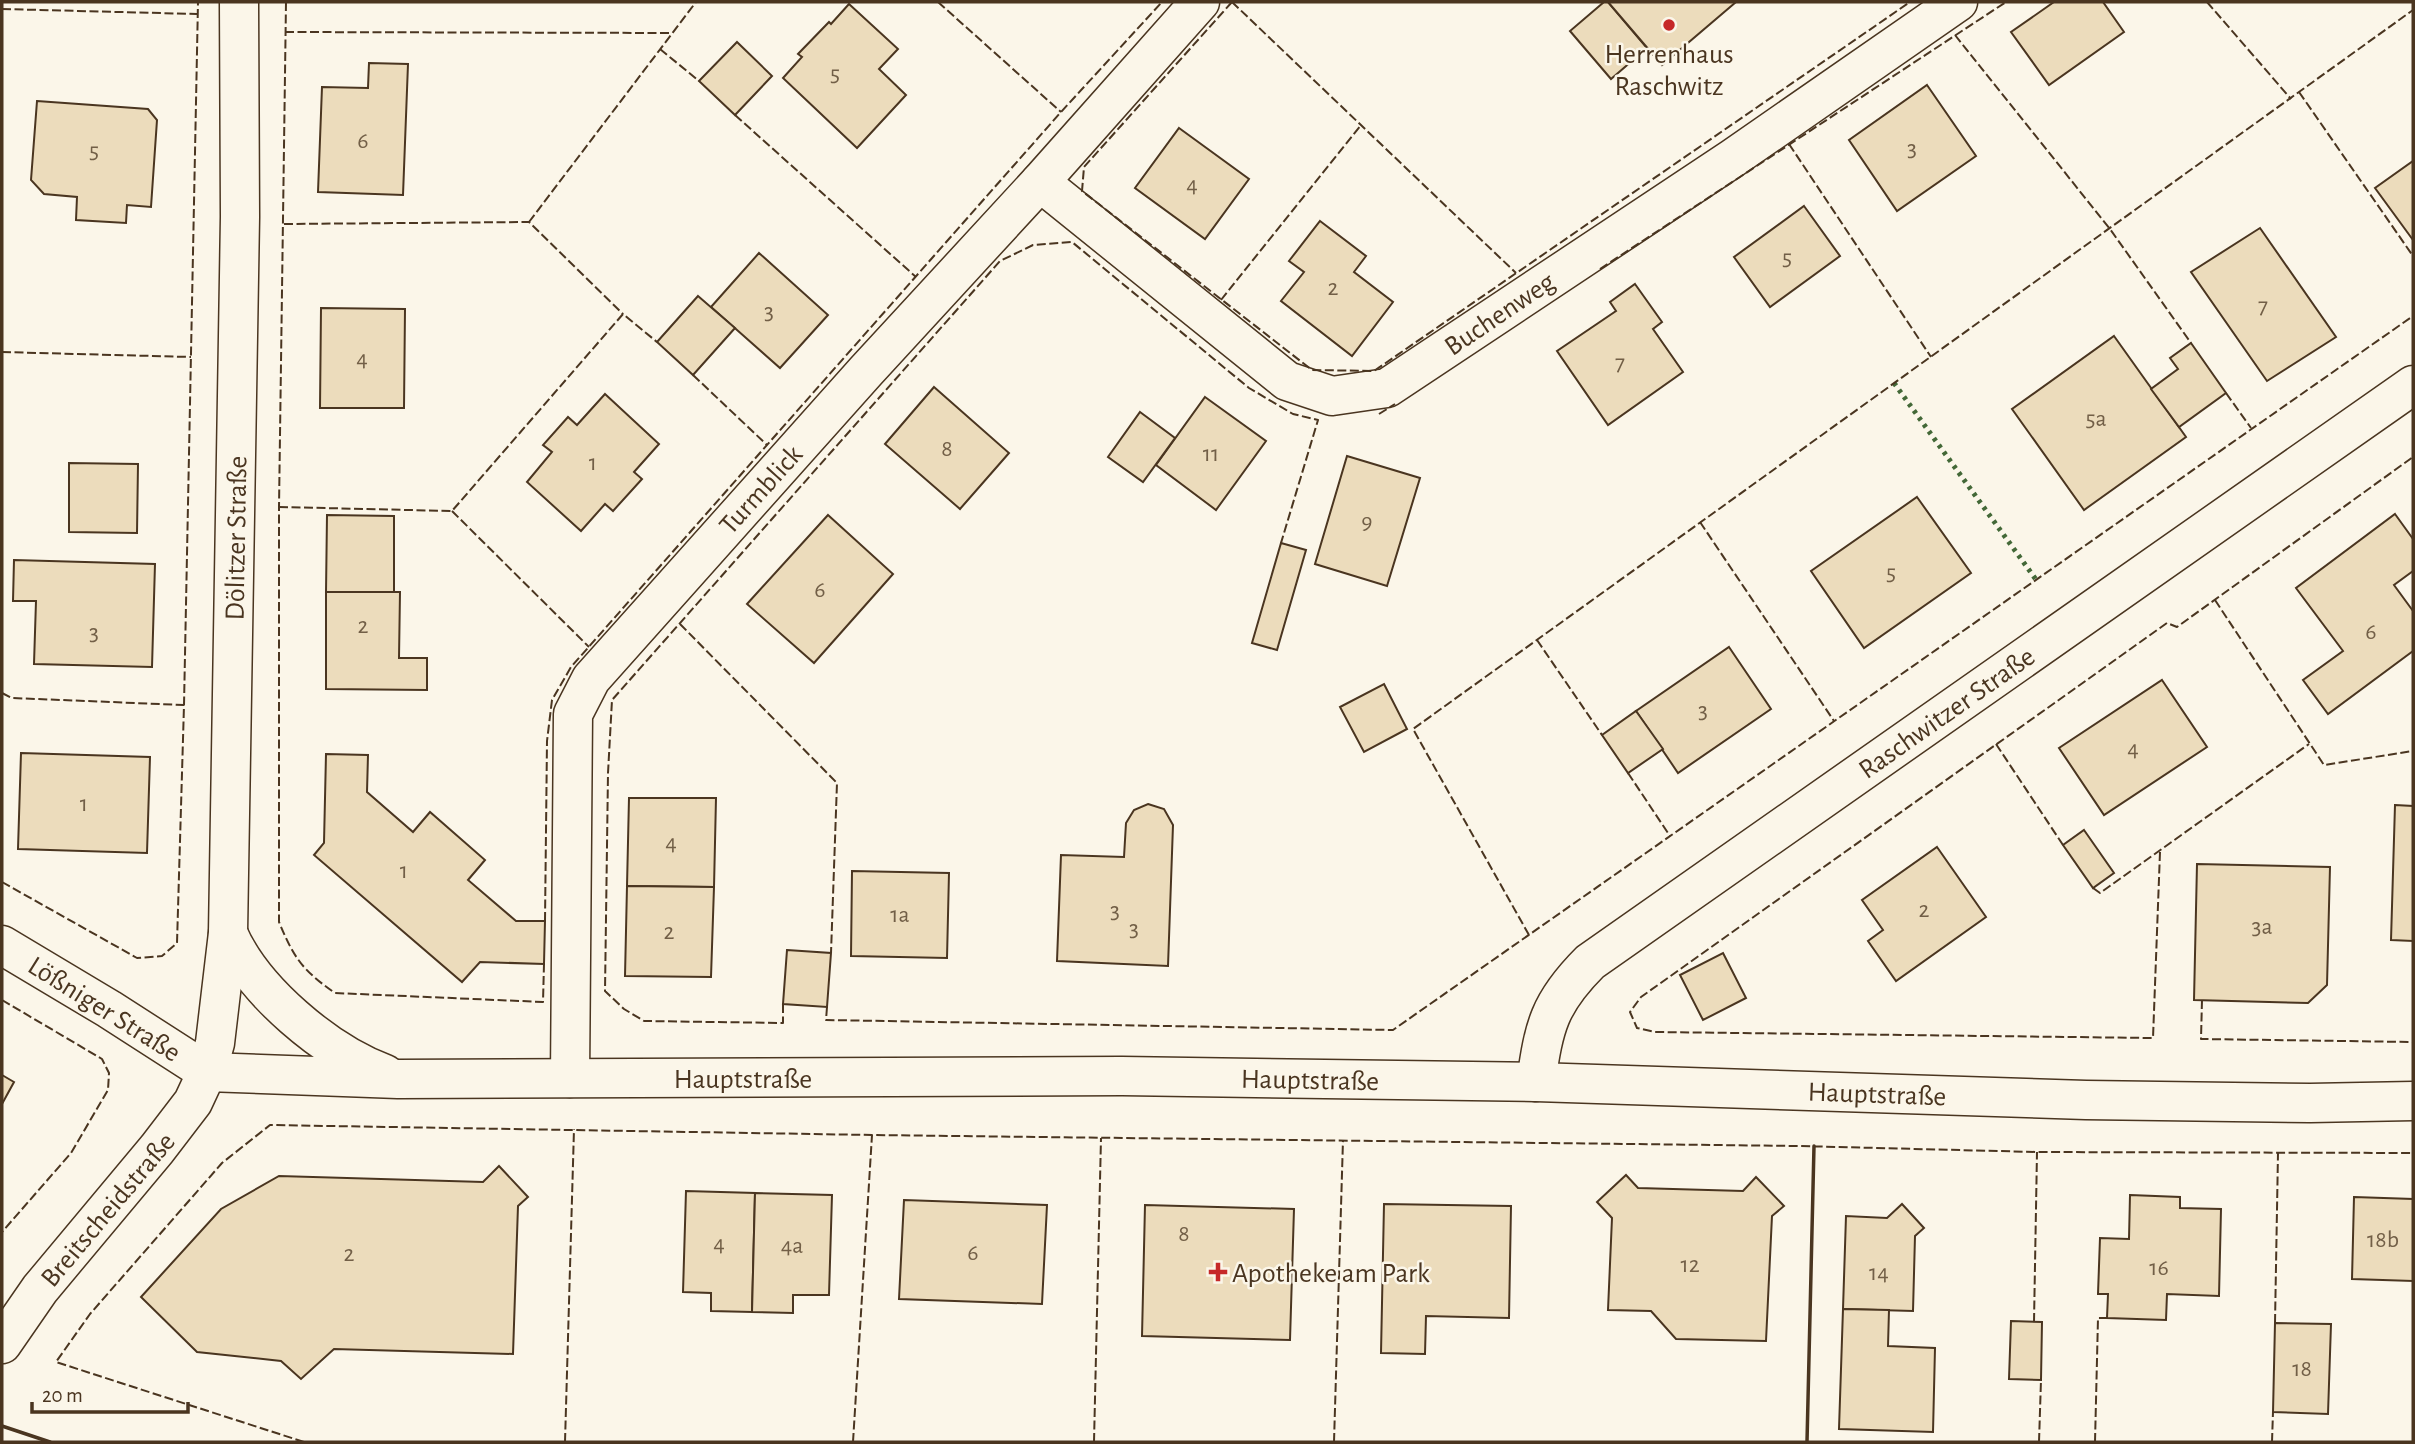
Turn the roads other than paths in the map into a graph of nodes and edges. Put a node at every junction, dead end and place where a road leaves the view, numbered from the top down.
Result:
1 (239, 2) edge
2 (1200, 2) edge
3 (1958, 2) edge
4 (1040, 182) junction
5 (2413, 385) edge
6 (228, 933) junction
7 (2, 945) edge
8 (207, 1072) junction
9 (570, 1078) junction
10 (398, 1079) junction
11 (1536, 1082) junction
12 (2413, 1101) edge
13 (2, 1344) edge

1 - 6 main road, Dölitzer Straße
2 - 4 main road, Turmblick
3 - 4 main road, Buchenweg
4 - 9 main road, Turmblick
5 - 11 main road, Raschwitzer Straße
6 - 8 main road, Dölitzer Straße
6 - 10 main road
7 - 8 main road, Lößniger Straße
8 - 10 main road, Hauptstraße
8 - 13 main road, Breitscheidstraße
9 - 10 main road, Hauptstraße
9 - 11 main road, Hauptstraße
11 - 12 main road, Hauptstraße

